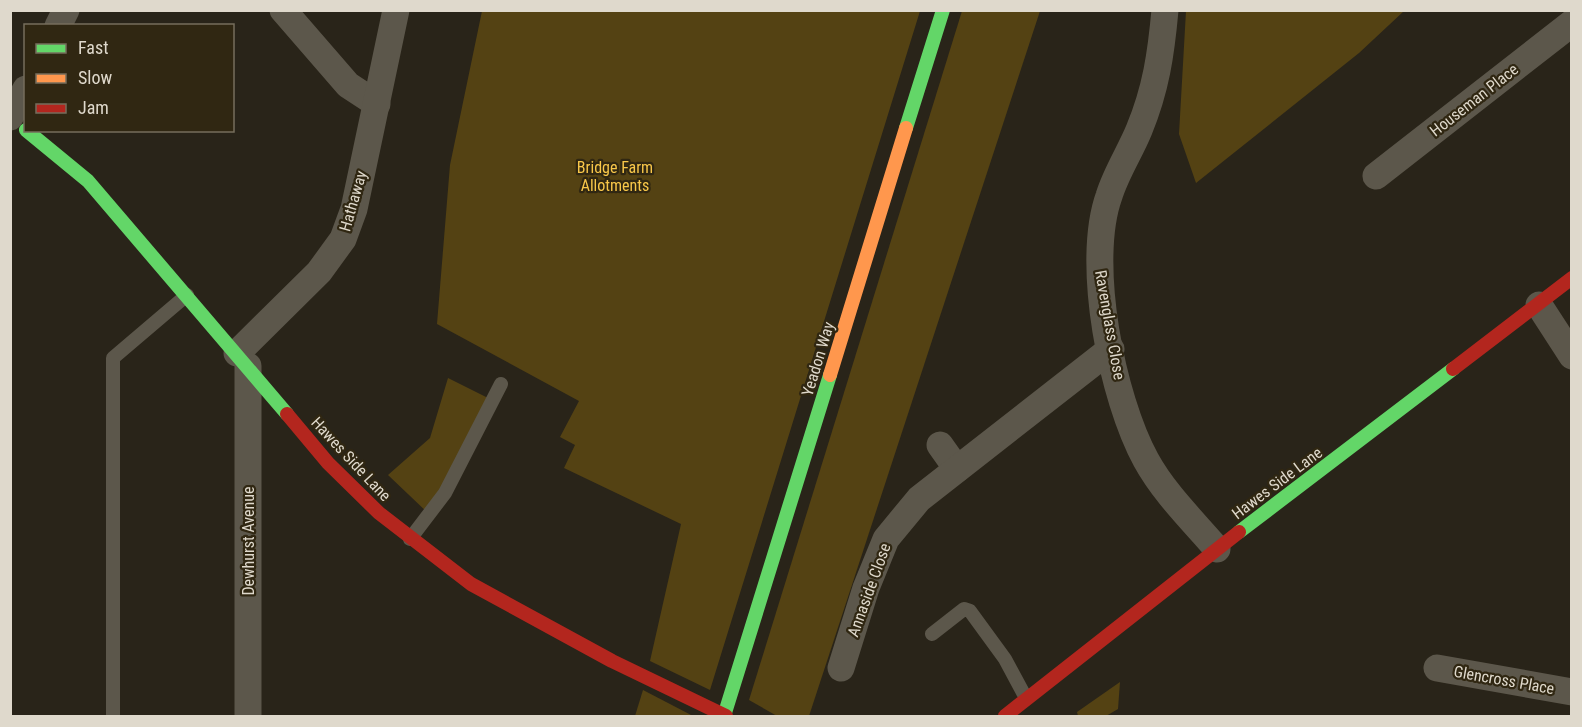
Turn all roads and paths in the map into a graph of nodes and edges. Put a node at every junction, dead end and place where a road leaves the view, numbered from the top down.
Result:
1 (66, 10) edge
2 (283, 10) edge
3 (396, 10) edge
4 (944, 10) edge
5 (1165, 10) edge
6 (1572, 23) edge
7 (59, 24) edge
8 (24, 92) edge
9 (377, 104) junction
10 (10, 117) edge
11 (24, 128) edge
12 (28, 132) edge
13 (1376, 176) dead end
14 (1572, 278) edge
15 (187, 295) junction
16 (1539, 305) junction
17 (1111, 349) junction
18 (1572, 356) edge
19 (243, 360) junction
20 (501, 384) dead end
21 (940, 445) dead end
22 (957, 469) junction
23 (410, 539) junction
24 (1217, 549) junction
25 (932, 634) dead end
26 (842, 668) dead end
27 (1437, 668) dead end
28 (1572, 692) edge
29 (1030, 705) junction
30 (113, 717) edge
31 (248, 717) edge
32 (725, 717) edge
33 (1005, 717) edge

1 - 7 street
2 - 9 street
3 - 9 street, Hathaway
4 - 32 main road, Yeadon Way
5 - 17 street, Ravenglass Close
6 - 13 street, Houseman Place
8 - 10 street
9 - 19 street, Hathaway
10 - 11 main road, Hawes Side Lane
12 - 15 main road, Hawes Side Lane
14 - 16 main road, Hawes Side Lane
15 - 19 main road, Hawes Side Lane
15 - 30 lane
16 - 18 street
16 - 24 main road, Hawes Side Lane
17 - 22 street, Annaside Close
17 - 24 street, Ravenglass Close
19 - 23 main road, Hawes Side Lane
19 - 31 street, Dewhurst Avenue
20 - 23 lane
21 - 22 street
22 - 26 street, Annaside Close
23 - 32 main road, Hawes Side Lane
24 - 29 main road, Hawes Side Lane
25 - 29 lane
27 - 28 street, Glencross Place
29 - 33 main road, Hawes Side Lane

